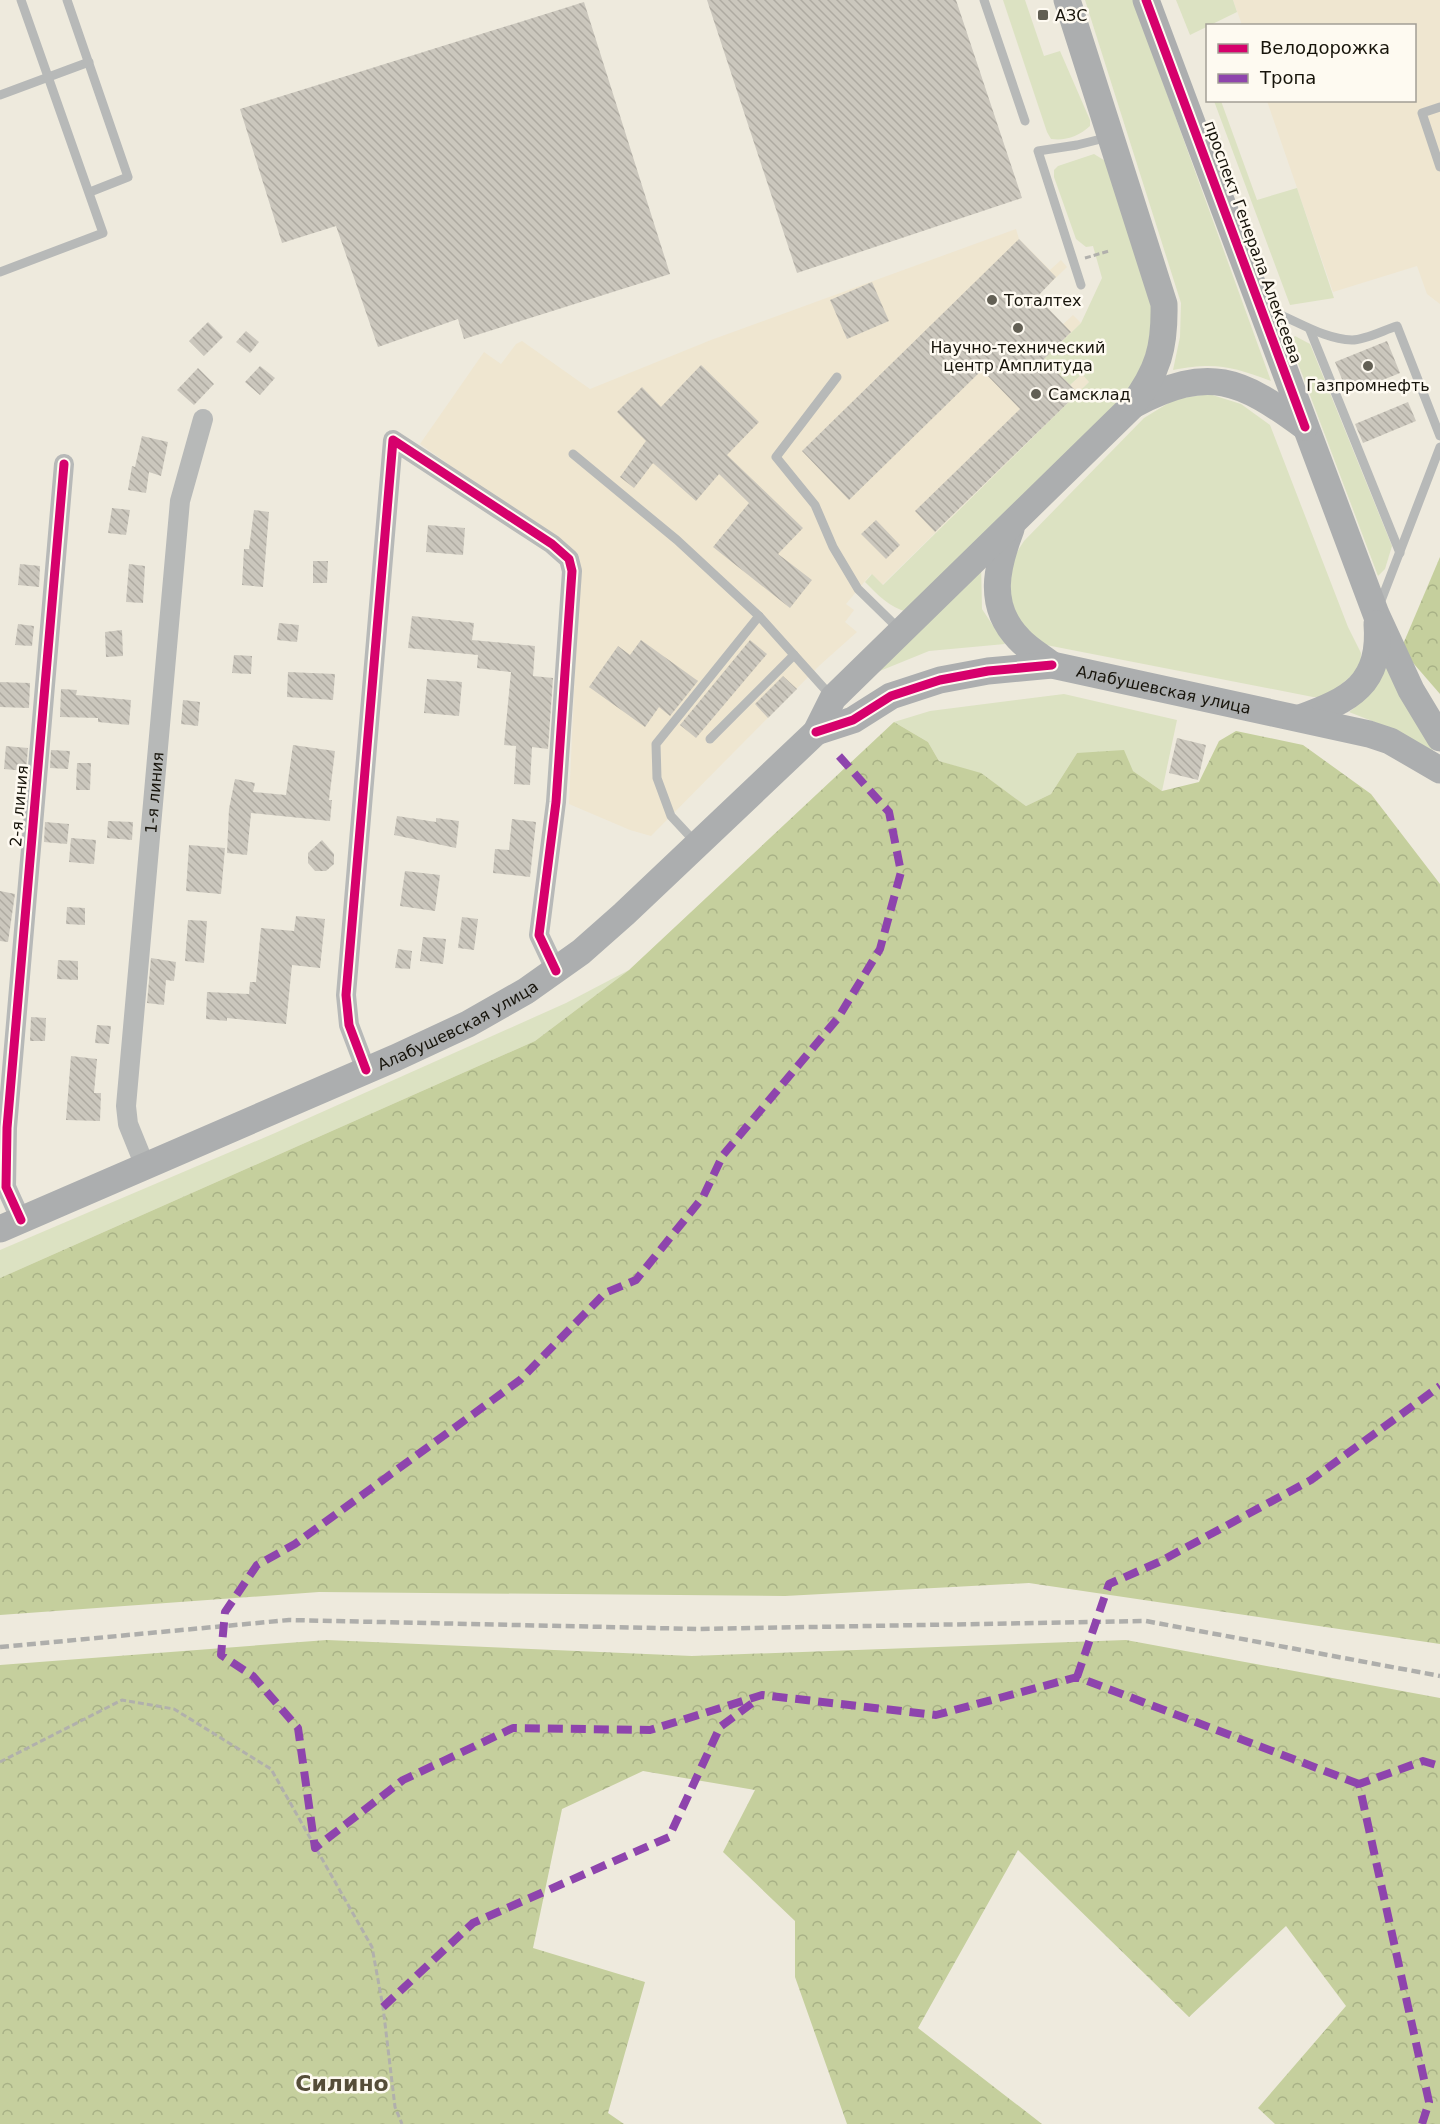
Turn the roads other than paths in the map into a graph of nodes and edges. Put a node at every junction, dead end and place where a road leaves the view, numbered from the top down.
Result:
1 (21, 0) edge
2 (67, 0) edge
3 (984, 0) edge
4 (1067, 0) edge
5 (1146, 0) edge
6 (89, 62) junction
7 (49, 77) junction
8 (0, 95) edge
9 (1440, 107) edge
10 (1024, 121) dead end
11 (1112, 136) junction
12 (1440, 167) edge
13 (90, 192) junction
14 (0, 272) edge
15 (1081, 285) dead end
16 (1261, 308) junction
17 (1310, 330) junction
18 (837, 377) dead end
19 (1132, 406) junction
20 (203, 419) dead end
21 (1305, 427) junction
22 (1440, 436) edge
23 (1440, 447) edge
24 (573, 454) dead end
25 (64, 464) dead end
26 (1014, 522) junction
27 (1400, 553) junction
28 (1376, 614) junction
29 (759, 616) junction
30 (900, 630) junction
31 (794, 655) junction
32 (1052, 665) junction
33 (832, 698) junction
34 (1299, 718) junction
35 (816, 732) junction
36 (1440, 738) edge
37 (710, 739) dead end
38 (1440, 770) edge
39 (698, 845) junction
40 (556, 971) junction
41 (366, 1070) junction
42 (145, 1167) junction
43 (10, 1224) edge

1 - 7 lane
2 - 6 lane
3 - 10 lane
4 - 11 street
5 - 16 street, проспект Генерала Алексеева
6 - 7 lane
6 - 13 lane
7 - 8 lane
7 - 13 lane
9 - 12 lane
11 - 15 lane
11 - 19 street
13 - 14 lane
16 - 17 lane
16 - 21 street, проспект Генерала Алексеева
17 - 22 lane
17 - 27 lane
18 - 30 lane
19 - 21 street
19 - 26 street
20 - 42 street, 1-я линия
21 - 28 street, проспект Генерала Алексеева
23 - 27 lane
24 - 29 lane
25 - 43 street, 2-я линия
26 - 30 street, Алабушевская улица
26 - 32 street
27 - 28 lane
28 - 34 street
28 - 36 street, проспект Генерала Алексеева
29 - 31 lane
29 - 39 lane
30 - 33 street, Алабушевская улица
31 - 33 lane
31 - 37 lane
32 - 34 street, Алабушевская улица
32 - 35 street, Алабушевская улица
33 - 35 street, Алабушевская улица
34 - 38 street, Алабушевская улица
35 - 39 street, Алабушевская улица
39 - 40 street, Алабушевская улица
40 - 41 street, Алабушевская улица
40 - 41 street
41 - 42 street, Алабушевская улица
42 - 43 street, Алабушевская улица

